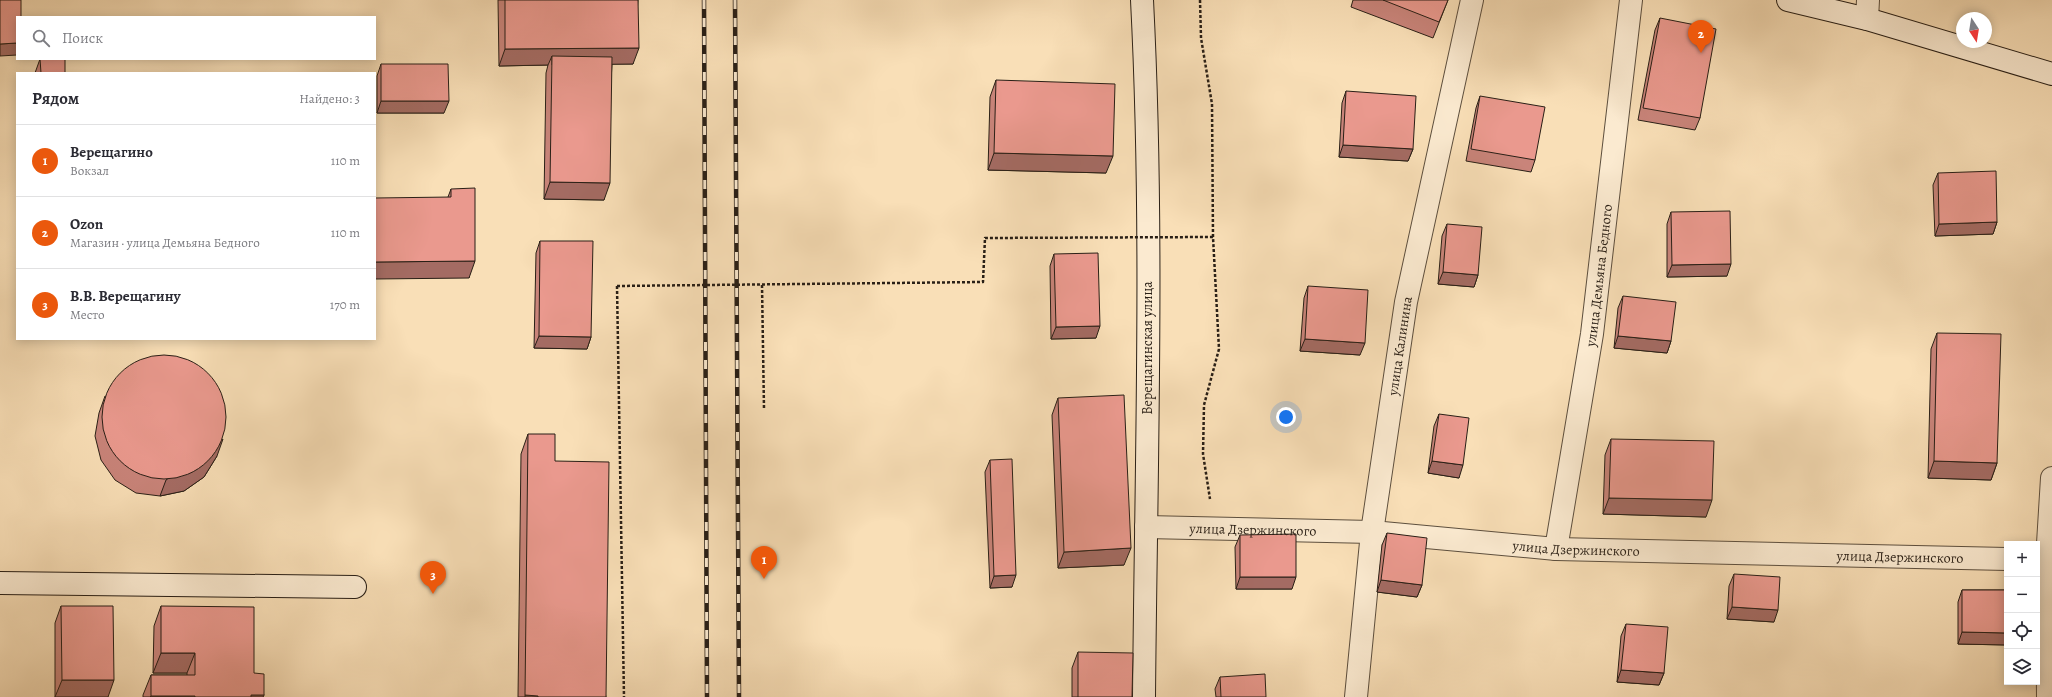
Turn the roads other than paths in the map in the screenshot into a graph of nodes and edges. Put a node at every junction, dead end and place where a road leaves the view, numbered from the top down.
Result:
1 (1142, 0) edge
2 (1472, 0) edge
3 (1631, 0) edge
4 (1788, 0) edge
5 (1867, 9) edge
6 (2052, 74) edge
7 (2052, 478) edge
8 (1146, 527) junction
9 (1372, 532) junction
10 (1556, 549) junction
11 (2004, 559) edge
12 (2042, 560) edge
13 (0, 583) edge
14 (355, 587) dead end
15 (1144, 697) edge
16 (1356, 697) edge
17 (2048, 697) edge

1 - 8 street, Верещагинская улица
2 - 9 street, улица Калинина
3 - 10 street, улица Демьяна Бедного
4 - 5 street
5 - 6 street
7 - 12 street
8 - 9 street, улица Дзержинского
8 - 15 street, Верещагинская улица
9 - 10 street, улица Дзержинского
9 - 16 street, улица Калинина
10 - 11 street, улица Дзержинского
12 - 17 street
13 - 14 street

